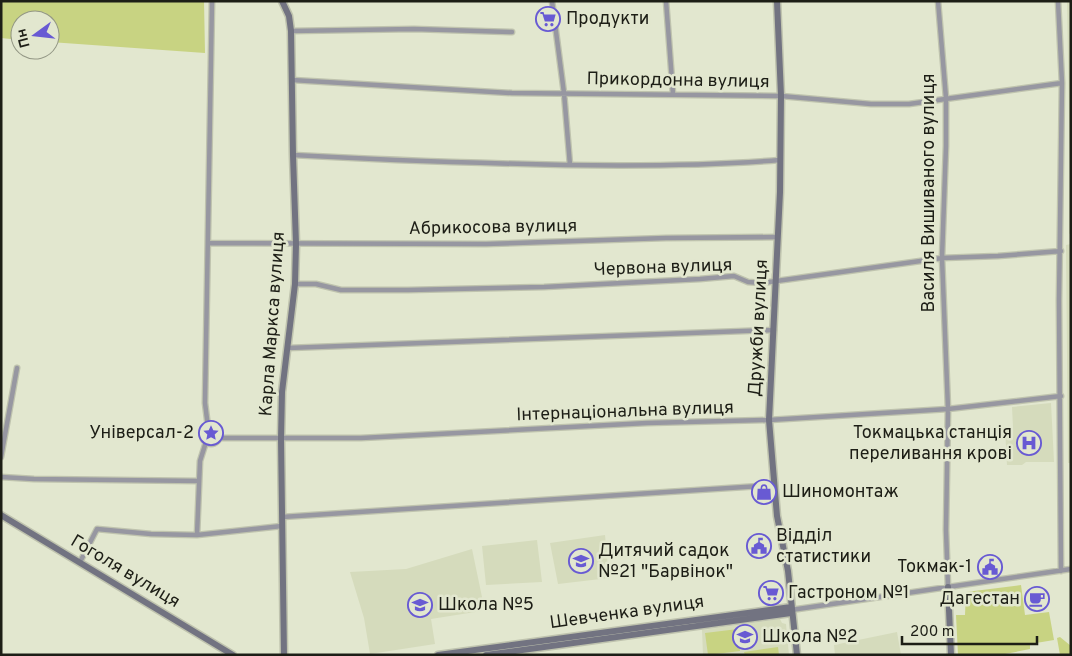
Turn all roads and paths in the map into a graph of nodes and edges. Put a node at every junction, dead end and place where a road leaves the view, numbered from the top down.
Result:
1 (212, 1) edge
2 (552, 1) edge
3 (666, 1) edge
4 (777, 1) edge
5 (938, 1) edge
6 (1058, 1) edge
7 (284, 2) edge
8 (291, 31) junction
9 (512, 32) dead end
10 (292, 80) junction
11 (1062, 83) junction
12 (564, 93) junction
13 (673, 94) junction
14 (781, 96) junction
15 (946, 98) junction
16 (293, 154) junction
17 (780, 160) junction
18 (570, 165) junction
19 (778, 237) junction
20 (208, 243) junction
21 (296, 244) junction
22 (1061, 251) junction
23 (942, 258) junction
24 (776, 282) junction
25 (295, 284) junction
26 (774, 330) junction
27 (288, 348) junction
28 (17, 368) dead end
29 (1061, 396) junction
30 (948, 410) junction
31 (769, 420) junction
32 (208, 426) junction
33 (220, 438) junction
34 (281, 439) junction
35 (206, 442) junction
36 (1, 458) edge
37 (1, 477) edge
38 (199, 481) junction
39 (774, 486) junction
40 (1, 515) edge
41 (282, 517) junction
42 (282, 526) junction
43 (197, 534) junction
44 (80, 562) junction
45 (1071, 569) edge
46 (1061, 570) junction
47 (948, 587) junction
48 (791, 610) junction
49 (605, 635) junction
50 (285, 653) edge
51 (467, 653) edge
52 (233, 655) edge
53 (438, 655) edge
54 (486, 655) edge
55 (797, 655) edge
56 (951, 655) edge

1 - 20 street
2 - 12 street
3 - 13 street
4 - 14 street, Дружби вулиця
5 - 15 street, Василя Вишиваного вулиця
6 - 11 street
7 - 8 street, Карла Маркса вулиця
8 - 9 street
8 - 10 street, Карла Маркса вулиця
10 - 12 street, Прикордонна вулиця
10 - 16 street, Карла Маркса вулиця
11 - 15 street, Прикордонна вулиця
11 - 22 street
12 - 13 street, Прикордонна вулиця
12 - 18 street
13 - 14 street, Прикордонна вулиця
14 - 15 street, Прикордонна вулиця
14 - 17 street, Дружби вулиця
15 - 23 street, Василя Вишиваного вулиця
16 - 18 street
16 - 21 street, Карла Маркса вулиця
17 - 18 street
17 - 19 street, Дружби вулиця
19 - 21 street, Абрикосова вулиця
19 - 24 street, Дружби вулиця
20 - 21 street, Абрикосова вулиця
20 - 32 street
21 - 25 street, Карла Маркса вулиця
22 - 23 street, Червона вулиця
22 - 29 street
23 - 24 street, Червона вулиця
23 - 30 street, Василя Вишиваного вулиця
24 - 25 street, Червона вулиця
24 - 26 street, Дружби вулиця
25 - 27 street, Карла Маркса вулиця
26 - 27 street
26 - 31 street, Дружби вулиця
27 - 34 street, Карла Маркса вулиця
28 - 36 street
29 - 30 street, Інтернаціональна вулиця
29 - 46 street
30 - 31 street, Інтернаціональна вулиця
30 - 47 street, Василя Вишиваного вулиця
31 - 34 street, Інтернаціональна вулиця
31 - 39 street, Дружби вулиця
32 - 33 street
32 - 35 street
33 - 34 street, Інтернаціональна вулиця
33 - 35 street
34 - 41 street, Карла Маркса вулиця
35 - 38 street
37 - 38 street
38 - 43 street
39 - 41 street
39 - 48 street, Дружби вулиця
40 - 44 street, Гоголя вулиця
41 - 42 street, Карла Маркса вулиця
42 - 43 street
42 - 50 street, Карла Маркса вулиця
43 - 44 street
44 - 52 street, Гоголя вулиця
45 - 46 street, Шевченка вулиця
46 - 47 street, Шевченка вулиця
47 - 48 street, Шевченка вулиця
47 - 56 street, Василя Вишиваного вулиця
48 - 49 street, Шевченка вулиця
48 - 55 street, Дружби вулиця
49 - 51 street, Шевченка вулиця
49 - 54 street, Шевченка вулиця
51 - 53 street, Шевченка вулиця

